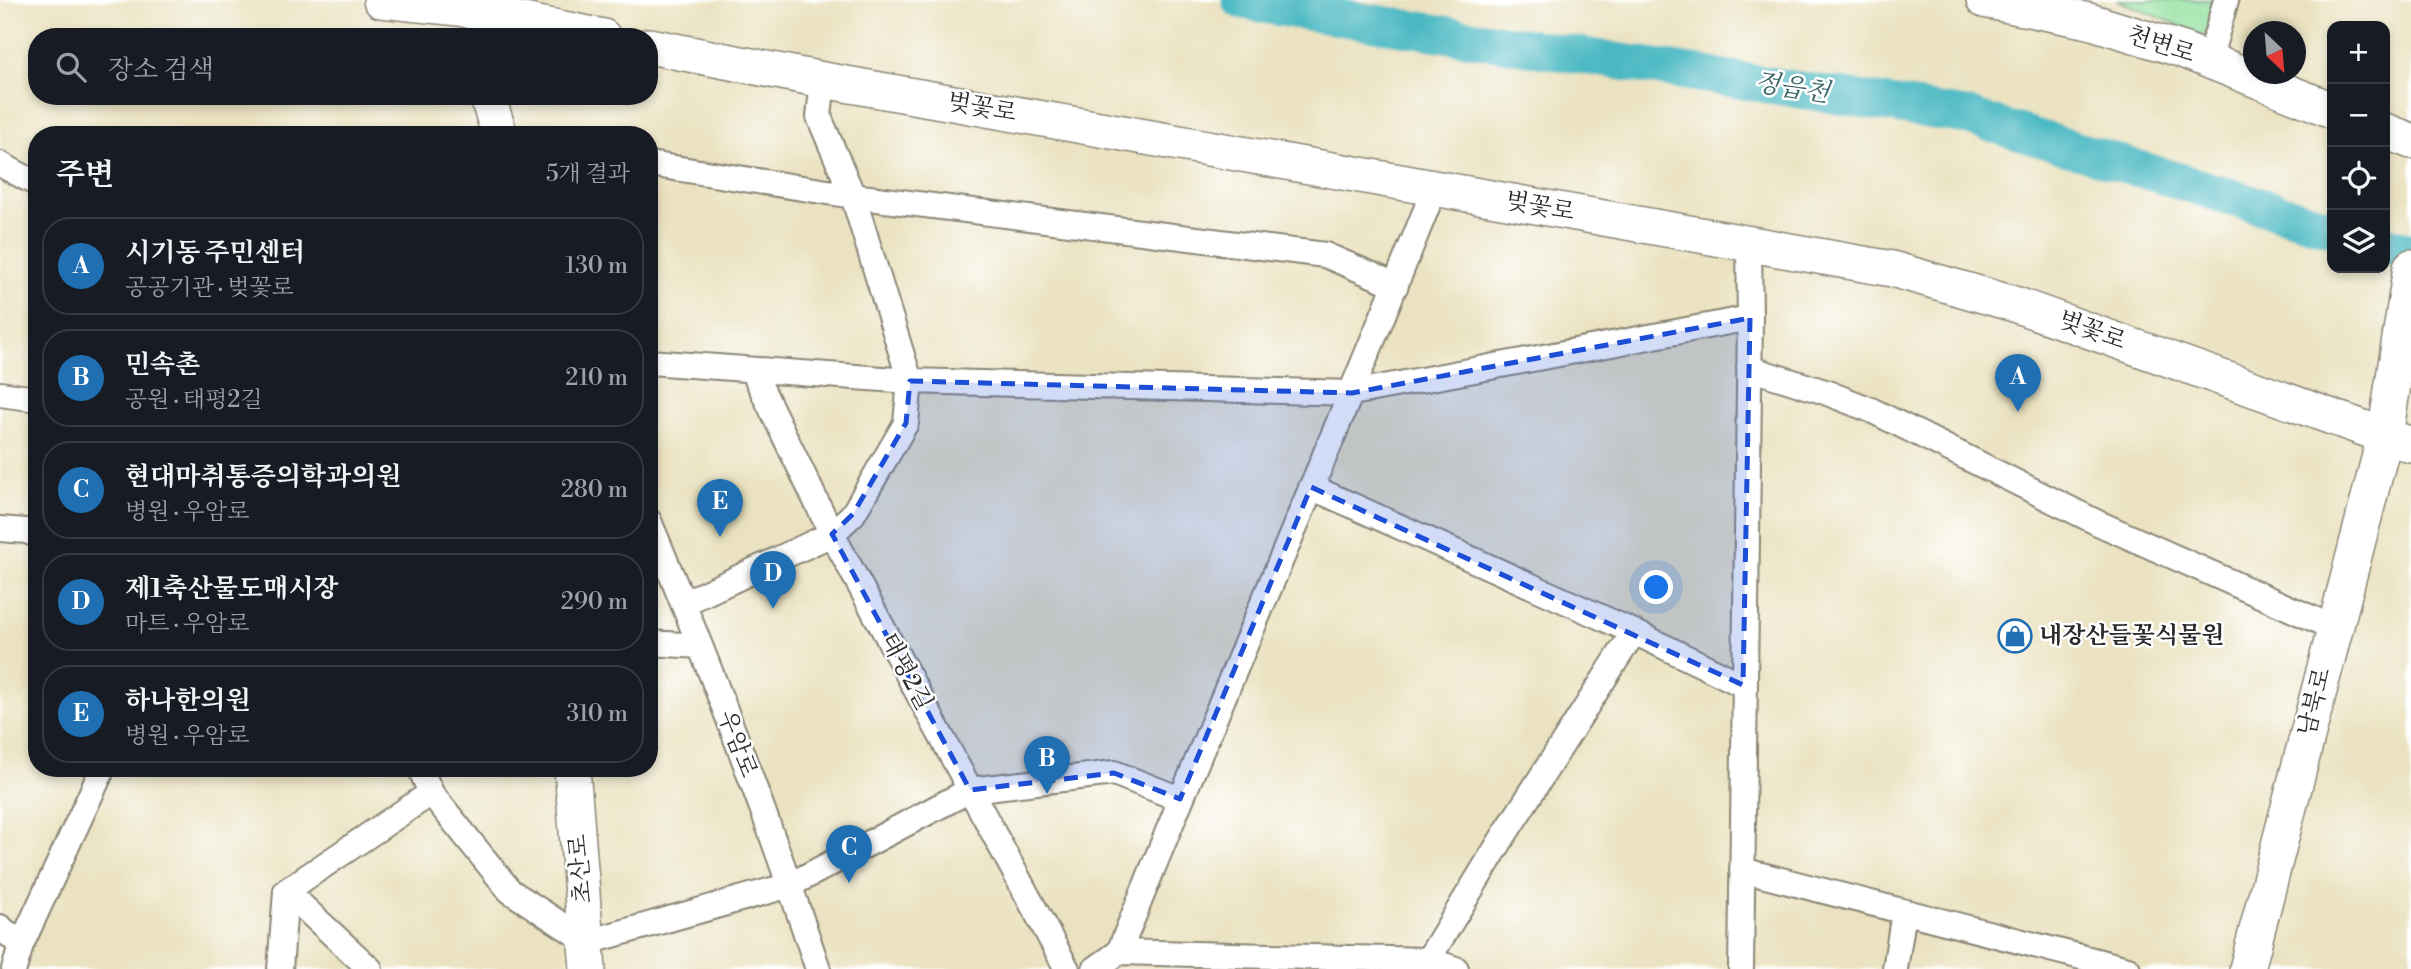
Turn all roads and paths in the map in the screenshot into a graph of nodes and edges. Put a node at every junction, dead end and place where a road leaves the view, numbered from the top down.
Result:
1 (381, 0) edge
2 (1984, 0) edge
3 (2227, 0) edge
4 (463, 15) edge
5 (546, 28) edge
6 (658, 48) edge
7 (2209, 61) junction
8 (823, 80) junction
9 (490, 105) edge
10 (2327, 108) edge
11 (497, 126) edge
12 (2390, 133) edge
13 (2411, 142) edge
14 (0, 164) edge
15 (658, 165) edge
16 (28, 179) edge
17 (1435, 187) junction
18 (853, 196) junction
19 (1749, 245) junction
20 (2411, 267) edge
21 (1396, 285) junction
22 (1750, 318) junction
23 (658, 363) edge
24 (1749, 368) junction
25 (753, 371) junction
26 (910, 381) junction
27 (1352, 393) junction
28 (0, 394) edge
29 (28, 397) edge
30 (2398, 440) edge
31 (1311, 487) junction
32 (0, 529) edge
33 (28, 532) edge
34 (832, 534) junction
35 (658, 542) edge
36 (684, 603) junction
37 (2334, 628) junction
38 (1634, 632) junction
39 (658, 644) edge
40 (700, 646) junction
41 (1743, 685) junction
42 (99, 777) edge
43 (423, 777) edge
44 (573, 777) edge
45 (970, 790) junction
46 (430, 793) junction
47 (1180, 799) junction
48 (1742, 870) junction
49 (790, 886) junction
50 (286, 891) junction
51 (1904, 912) junction
52 (0, 927) edge
53 (21, 945) junction
54 (1119, 952) junction
55 (588, 955) edge
56 (2062, 961) edge
57 (1427, 964) edge
58 (14, 969) edge
59 (280, 969) edge
60 (370, 969) edge
61 (818, 969) edge
62 (1067, 969) edge
63 (1095, 969) edge
64 (1455, 969) edge
65 (1741, 969) edge
66 (1895, 969) edge
67 (2128, 969) edge
68 (2247, 969) edge

1 - 4 street
2 - 7 street, 천변로
3 - 7 street
4 - 5 street
6 - 8 street, 벚꽃로
7 - 10 street, 천변로
8 - 17 street, 벚꽃로
8 - 18 street
9 - 11 street
12 - 13 street
14 - 16 street
15 - 18 street
17 - 19 street, 벚꽃로
17 - 21 street
18 - 21 street
18 - 26 street
19 - 22 street
19 - 30 street, 벚꽃로
20 - 30 street, 남북로
21 - 27 street
22 - 24 street
22 - 27 street
23 - 25 street
24 - 37 street
24 - 41 street
25 - 26 street
25 - 34 street, 태평2길
26 - 27 street
26 - 34 street
27 - 31 street
28 - 29 street
30 - 37 street, 남북로
31 - 38 street
31 - 47 street
32 - 33 street
34 - 36 street
34 - 45 street, 태평2길
35 - 36 street, 우암로
36 - 40 street, 우암로
37 - 68 street, 남북로
38 - 41 street
38 - 57 street
39 - 40 street
40 - 49 street, 우암로
41 - 48 street
42 - 53 street
43 - 46 street
44 - 55 street, 초산로
45 - 47 street
45 - 49 street
45 - 62 street, 태평2길
46 - 50 street
46 - 55 street
47 - 54 street
48 - 51 street
48 - 65 street
49 - 55 street
49 - 61 street, 우암로
50 - 59 street
50 - 60 street
51 - 56 street
51 - 66 street
52 - 53 street
53 - 58 street
54 - 57 street
54 - 63 street
56 - 67 street
57 - 64 street

